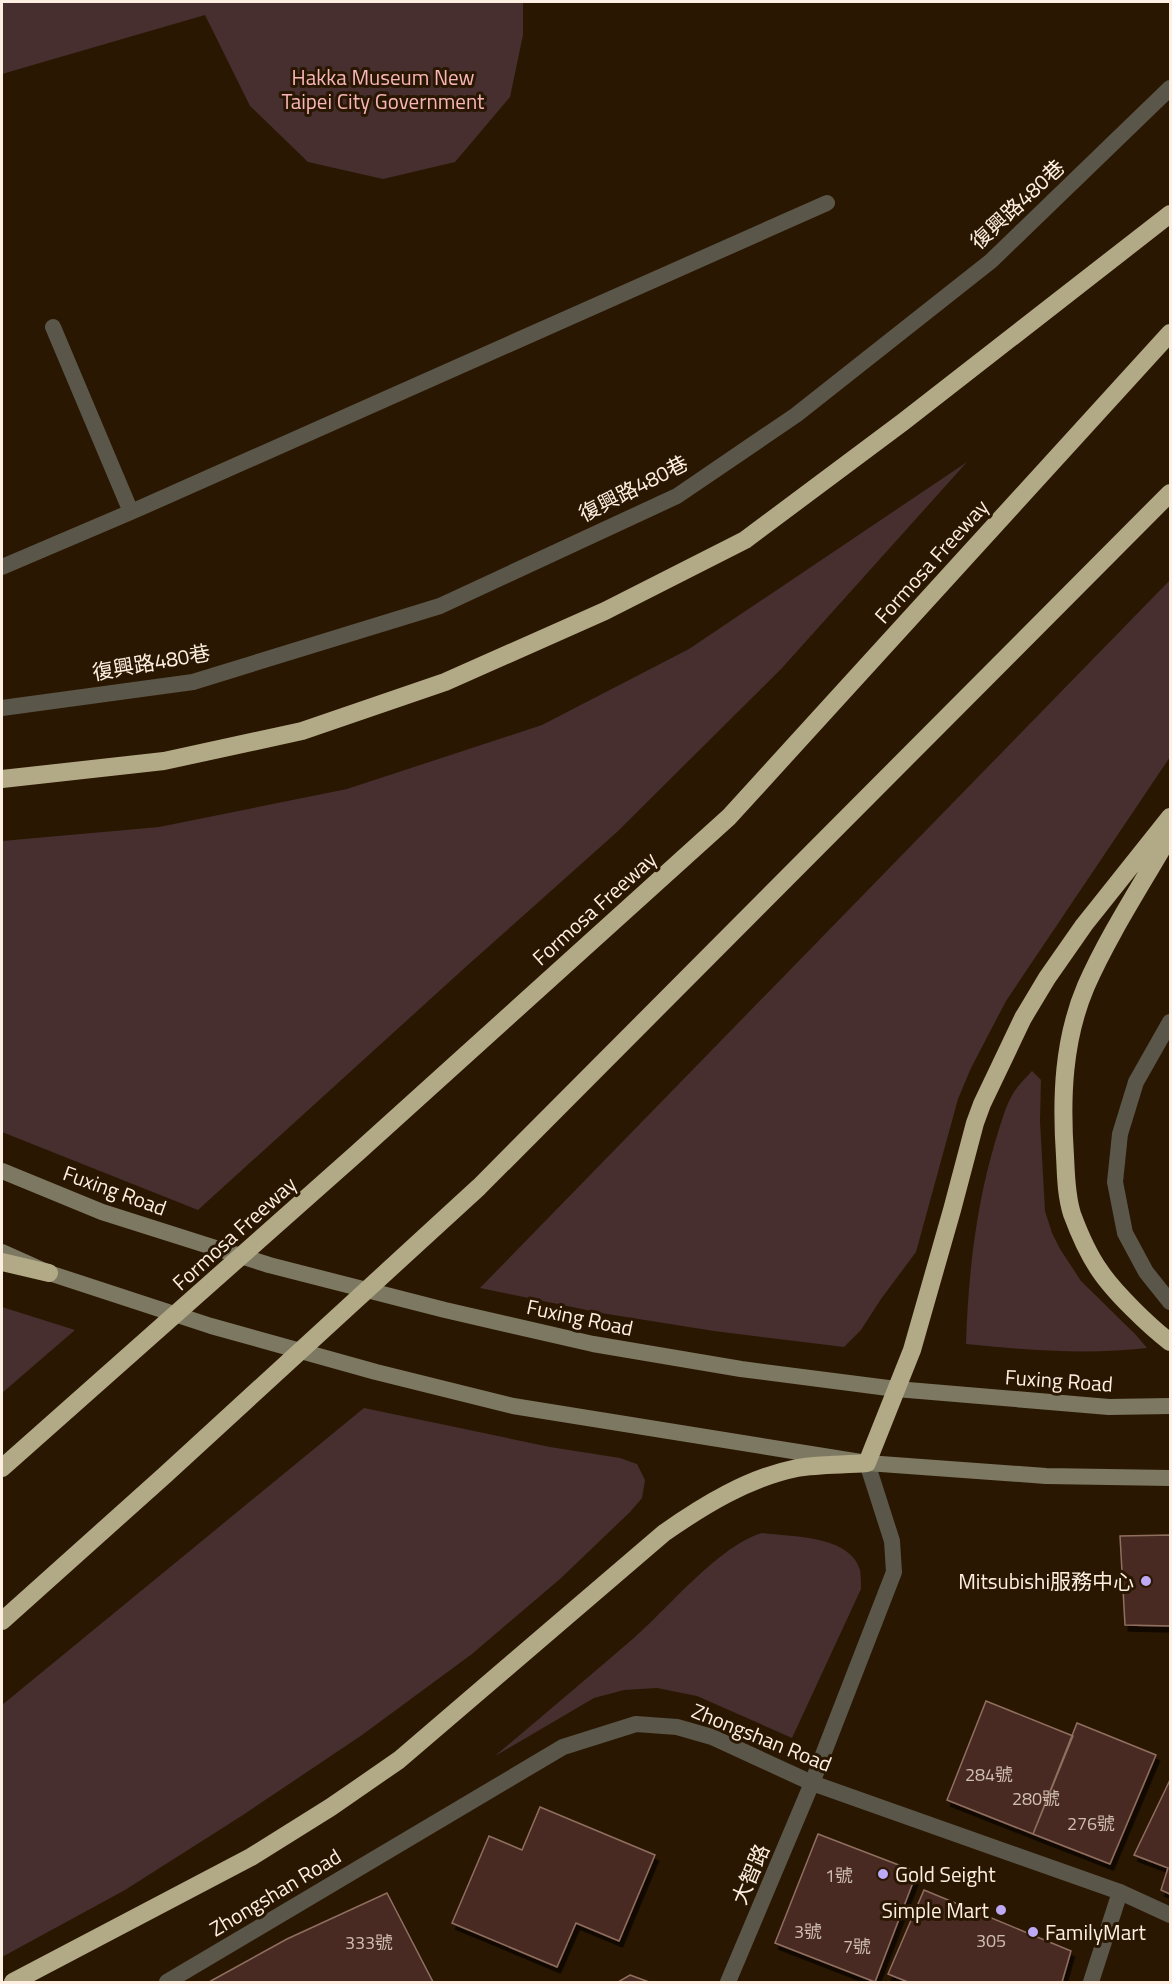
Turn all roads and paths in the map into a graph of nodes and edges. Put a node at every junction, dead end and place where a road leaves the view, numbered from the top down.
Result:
1 (1170, 88) edge
2 (827, 203) dead end
3 (1170, 214) edge
4 (53, 327) dead end
5 (1170, 333) edge
6 (1170, 493) edge
7 (131, 512) junction
8 (2, 567) edge
9 (2, 708) edge
10 (2, 779) edge
11 (1170, 817) edge
12 (1170, 835) edge
13 (1170, 1022) edge
14 (2, 1171) edge
15 (2, 1252) edge
16 (2, 1262) edge
17 (49, 1273) junction
18 (1170, 1302) edge
19 (1170, 1341) edge
20 (896, 1389) junction
21 (1170, 1406) edge
22 (36, 1439) junction
23 (2, 1462) edge
24 (867, 1463) junction
25 (2, 1468) edge
26 (1170, 1478) edge
27 (2, 1621) edge
28 (812, 1782) junction
29 (1120, 1892) junction
30 (1170, 1915) edge
31 (13, 1983) edge
32 (167, 1983) edge
33 (728, 1983) edge
34 (1090, 1983) edge

1 - 9 street, 復興路480巷
2 - 7 street
3 - 10 highway
4 - 7 street
5 - 22 highway, Formosa Freeway
6 - 27 highway
7 - 8 street
11 - 20 highway
12 - 19 highway
13 - 18 street
14 - 20 main road, Fuxing Road
15 - 17 main road
16 - 17 highway
17 - 24 main road
20 - 21 main road, Fuxing Road
20 - 24 highway
22 - 23 highway
22 - 25 highway, Formosa Freeway
24 - 26 main road
24 - 28 street, 大智路
24 - 31 highway
28 - 29 street, Zhongshan Road
28 - 32 street, Zhongshan Road
28 - 33 street, 大智路
29 - 30 street, Zhongshan Road
29 - 34 street

